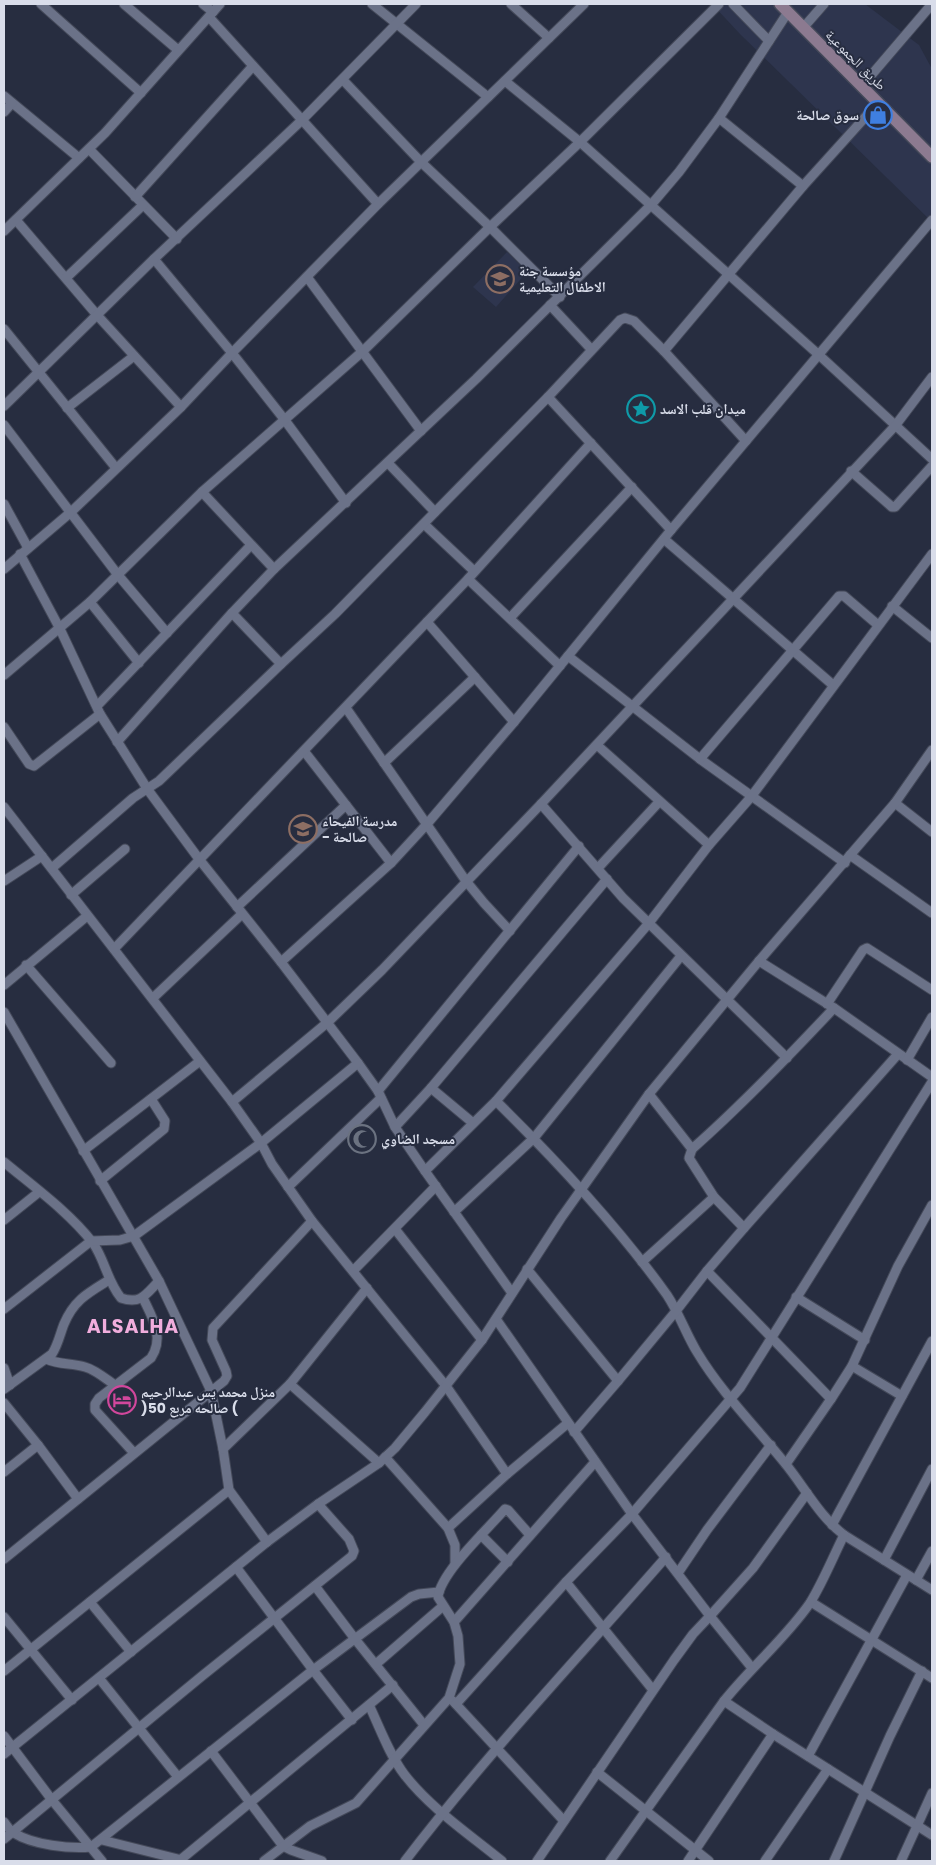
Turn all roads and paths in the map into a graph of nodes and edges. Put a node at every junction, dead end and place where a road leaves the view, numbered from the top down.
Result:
1 (41, 4) edge
2 (124, 4) edge
3 (203, 4) edge
4 (220, 4) edge
5 (372, 4) edge
6 (416, 4) edge
7 (512, 4) edge
8 (584, 4) edge
9 (720, 4) edge
10 (733, 4) edge
11 (824, 4) edge
12 (932, 4) edge
13 (784, 8) edge
14 (211, 14) junction
15 (397, 23) junction
16 (803, 28) junction
17 (549, 38) junction
18 (768, 42) junction
19 (178, 50) junction
20 (252, 66) junction
21 (343, 80) junction
22 (505, 80) junction
23 (862, 86) junction
24 (141, 93) junction
25 (4, 96) edge
26 (488, 97) junction
27 (12, 103) junction
28 (878, 103) junction
29 (4, 112) edge
30 (719, 118) junction
31 (302, 120) junction
32 (580, 142) junction
33 (89, 149) junction
34 (932, 157) edge
35 (79, 158) junction
36 (421, 162) junction
37 (803, 186) junction
38 (135, 197) junction
39 (378, 204) junction
40 (143, 205) junction
41 (650, 205) junction
42 (16, 220) junction
43 (932, 220) edge
44 (490, 227) junction
45 (4, 231) edge
46 (177, 239) junction
47 (154, 260) junction
48 (728, 275) junction
49 (307, 277) junction
50 (66, 278) junction
51 (560, 297) junction
52 (550, 305) junction
53 (97, 315) junction
54 (4, 329) edge
55 (591, 349) junction
56 (363, 351) junction
57 (664, 351) junction
58 (232, 353) junction
59 (819, 354) junction
60 (134, 356) junction
61 (39, 372) junction
62 (932, 377) edge
63 (548, 397) junction
64 (4, 406) edge
65 (181, 407) junction
66 (67, 408) junction
67 (284, 419) junction
68 (4, 425) edge
69 (895, 426) junction
70 (421, 431) junction
71 (7, 438) edge
72 (746, 441) junction
73 (591, 443) junction
74 (932, 459) edge
75 (388, 463) junction
76 (932, 466) edge
77 (116, 468) junction
78 (851, 472) junction
79 (632, 487) junction
80 (202, 492) junction
81 (346, 503) junction
82 (4, 504) edge
83 (71, 512) junction
84 (435, 512) junction
85 (424, 524) junction
86 (671, 530) junction
87 (664, 539) junction
88 (251, 545) junction
89 (28, 548) junction
90 (20, 554) junction
91 (932, 554) edge
92 (4, 569) edge
93 (274, 569) junction
94 (118, 575) junction
95 (471, 575) junction
96 (734, 598) junction
97 (90, 602) junction
98 (892, 606) junction
99 (232, 613) junction
100 (510, 618) junction
101 (427, 622) junction
102 (878, 625) junction
103 (60, 629) junction
104 (167, 632) junction
105 (932, 638) edge
106 (794, 650) junction
107 (568, 656) junction
108 (139, 663) junction
109 (281, 664) junction
110 (560, 666) junction
111 (4, 676) edge
112 (475, 677) junction
113 (833, 685) junction
114 (632, 705) junction
115 (346, 708) junction
116 (98, 710) junction
117 (514, 722) junction
118 (4, 727) edge
119 (117, 742) junction
120 (597, 745) junction
121 (304, 751) junction
122 (932, 751) edge
123 (700, 759) junction
124 (384, 763) junction
125 (148, 790) junction
126 (751, 797) junction
127 (659, 802) junction
128 (895, 803) junction
129 (541, 804) junction
130 (346, 805) junction
131 (4, 807) edge
132 (427, 824) junction
133 (932, 832) edge
134 (579, 846) junction
135 (709, 846) junction
136 (126, 849) dead end
137 (42, 856) junction
138 (199, 859) junction
139 (847, 859) junction
140 (391, 863) junction
141 (52, 868) junction
142 (598, 868) junction
143 (607, 879) junction
144 (4, 881) edge
145 (466, 881) junction
146 (71, 895) junction
147 (240, 911) junction
148 (932, 913) edge
149 (87, 916) junction
150 (649, 924) junction
151 (510, 931) junction
152 (114, 949) junction
153 (681, 956) junction
154 (759, 961) junction
155 (281, 962) junction
156 (26, 965) junction
157 (4, 985) edge
158 (932, 990) edge
159 (153, 998) junction
160 (726, 1000) junction
161 (830, 1006) junction
162 (4, 1012) edge
163 (932, 1017) edge
164 (328, 1022) junction
165 (898, 1054) junction
166 (786, 1058) junction
167 (907, 1060) junction
168 (200, 1061) junction
169 (111, 1063) dead end
170 (358, 1063) junction
171 (932, 1077) edge
172 (932, 1082) edge
173 (430, 1088) junction
174 (380, 1094) junction
175 (649, 1094) junction
176 (151, 1099) junction
177 (496, 1101) junction
178 (232, 1102) junction
179 (472, 1123) junction
180 (395, 1127) junction
181 (534, 1138) junction
182 (261, 1143) junction
183 (692, 1149) junction
184 (83, 1151) junction
185 (4, 1162) edge
186 (425, 1171) junction
187 (100, 1181) junction
188 (436, 1186) junction
189 (288, 1187) junction
190 (581, 1190) junction
191 (39, 1192) junction
192 (714, 1197) junction
193 (932, 1205) edge
194 (454, 1212) junction
195 (4, 1220) edge
196 (312, 1221) junction
197 (744, 1228) junction
198 (395, 1229) junction
199 (134, 1236) junction
200 (91, 1241) junction
201 (642, 1262) junction
202 (527, 1270) junction
203 (353, 1271) junction
204 (707, 1271) junction
205 (109, 1280) junction
206 (159, 1281) junction
207 (367, 1288) junction
208 (512, 1293) junction
209 (796, 1297) junction
210 (143, 1298) junction
211 (5, 1305) edge
212 (676, 1311) junction
213 (496, 1319) junction
214 (772, 1338) junction
215 (482, 1340) junction
216 (865, 1340) junction
217 (932, 1341) edge
218 (46, 1359) junction
219 (852, 1366) junction
220 (4, 1368) edge
221 (618, 1381) junction
222 (290, 1384) junction
223 (116, 1386) junction
224 (446, 1386) junction
225 (7, 1387) edge
226 (211, 1391) junction
227 (902, 1396) junction
228 (731, 1398) junction
229 (831, 1398) junction
230 (4, 1403) edge
231 (568, 1423) junction
232 (574, 1432) junction
233 (38, 1444) junction
234 (771, 1445) junction
235 (223, 1449) junction
236 (134, 1452) junction
237 (382, 1460) junction
238 (595, 1462) junction
239 (786, 1464) junction
240 (932, 1469) edge
241 (4, 1472) edge
242 (507, 1474) junction
243 (229, 1490) junction
244 (807, 1493) junction
245 (78, 1499) junction
246 (318, 1504) junction
247 (632, 1514) junction
248 (832, 1525) junction
249 (448, 1528) junction
250 (530, 1535) junction
251 (844, 1535) junction
252 (481, 1536) junction
253 (268, 1542) junction
254 (932, 1551) edge
255 (666, 1557) junction
256 (4, 1559) edge
257 (884, 1560) junction
258 (508, 1562) junction
259 (455, 1564) junction
260 (236, 1567) junction
261 (678, 1573) junction
262 (907, 1575) junction
263 (916, 1580) junction
264 (566, 1582) junction
265 (315, 1586) junction
266 (932, 1590) edge
267 (439, 1592) junction
268 (90, 1602) junction
269 (810, 1602) junction
270 (443, 1606) junction
271 (710, 1616) junction
272 (4, 1617) edge
273 (274, 1618) junction
274 (454, 1622) junction
275 (604, 1628) junction
276 (355, 1639) junction
277 (871, 1640) junction
278 (31, 1650) junction
279 (131, 1652) junction
280 (376, 1664) junction
281 (752, 1668) junction
282 (313, 1670) junction
283 (4, 1671) edge
284 (922, 1672) junction
285 (99, 1678) junction
286 (932, 1678) edge
287 (393, 1685) junction
288 (653, 1690) junction
289 (72, 1700) junction
290 (452, 1701) junction
291 (724, 1701) junction
292 (370, 1705) junction
293 (352, 1720) junction
294 (424, 1724) junction
295 (138, 1728) junction
296 (773, 1734) junction
297 (4, 1736) edge
298 (12, 1747) junction
299 (497, 1748) junction
300 (211, 1751) junction
301 (4, 1754) edge
302 (808, 1756) junction
303 (395, 1759) junction
304 (828, 1769) junction
305 (598, 1772) junction
306 (178, 1777) junction
307 (865, 1792) junction
308 (932, 1793) edge
309 (52, 1800) junction
310 (250, 1803) junction
311 (644, 1811) junction
312 (442, 1812) junction
313 (564, 1821) junction
314 (4, 1822) edge
315 (917, 1826) junction
316 (12, 1832) junction
317 (932, 1835) edge
318 (4, 1839) edge
319 (102, 1840) junction
320 (283, 1846) junction
321 (91, 1847) junction
322 (695, 1850) junction
323 (181, 1860) edge
324 (102, 1861) edge
325 (264, 1861) edge
326 (322, 1861) edge
327 (405, 1861) edge
328 (502, 1861) edge
329 (537, 1861) edge
330 (610, 1861) edge
331 (688, 1861) edge
332 (709, 1861) edge
333 (765, 1861) edge
334 (834, 1861) edge
335 (901, 1861) edge

1 - 24 street
2 - 19 street
3 - 14 street
4 - 14 street
5 - 15 street
6 - 15 street
7 - 17 street
8 - 17 street
9 - 32 street
10 - 18 street
11 - 16 street
12 - 23 street
13 - 16 main road, طريق الجموعية
13 - 18 street
14 - 19 street
14 - 20 street
15 - 21 street
15 - 26 street
16 - 23 main road, طريق الجموعية
17 - 22 street
18 - 30 street
19 - 24 street
20 - 31 street
20 - 38 street
21 - 31 street
21 - 36 street
22 - 26 street
22 - 32 street
23 - 28 main road, طريق الجموعية
24 - 33 street
25 - 27 street
26 - 36 street
27 - 29 street
27 - 35 street
28 - 34 main road, طريق الجموعية
28 - 37 street
30 - 37 street
30 - 41 street
31 - 39 street
31 - 46 street
32 - 41 street
32 - 44 street
33 - 35 street
33 - 38 street
35 - 42 street
36 - 39 street
36 - 44 street
37 - 48 street
38 - 40 street
39 - 49 street
40 - 46 street
40 - 50 street
41 - 48 street
41 - 51 street
42 - 45 street
42 - 50 street
43 - 59 street
44 - 51 street
44 - 56 street
46 - 47 street
47 - 53 street
47 - 58 street
48 - 57 street
48 - 59 street
49 - 56 street
49 - 58 street
50 - 53 street
51 - 52 street
52 - 55 street
52 - 70 street
53 - 60 street
53 - 61 street
54 - 61 street
55 - 57 street
55 - 63 street
56 - 67 street
56 - 70 street
57 - 72 street
58 - 65 street
58 - 67 street
59 - 69 street
59 - 72 street
60 - 65 street
60 - 66 street
61 - 64 street
61 - 66 street
62 - 69 street
63 - 73 street
63 - 84 street
65 - 77 street
66 - 77 street
67 - 80 street
67 - 81 street
68 - 71 street
69 - 74 street
69 - 78 street
70 - 75 street
71 - 83 street
72 - 86 street
73 - 79 street
73 - 95 street
75 - 81 street
75 - 84 street
76 - 78 street
77 - 83 street
78 - 96 street
79 - 86 street
79 - 100 street
80 - 88 street
80 - 94 street
81 - 93 street
82 - 89 street
83 - 89 street
83 - 94 street
84 - 85 street
85 - 95 street
85 - 109 street
86 - 87 street
87 - 96 street
87 - 107 street
88 - 93 street
88 - 104 street
89 - 90 street
90 - 92 street
90 - 103 street
91 - 98 street
93 - 99 street
94 - 97 street
94 - 104 street
95 - 100 street
95 - 101 street
96 - 106 street
96 - 114 street
97 - 103 street
97 - 108 street
98 - 102 street
98 - 105 street
99 - 109 street
99 - 119 street
100 - 110 street
101 - 112 street
101 - 115 street
102 - 106 street
102 - 113 street
103 - 111 street
103 - 116 street
104 - 108 street
106 - 113 street
106 - 123 street
107 - 110 street
107 - 114 street
108 - 116 street
109 - 125 street
110 - 117 street
112 - 117 street
112 - 124 street
113 - 126 street
114 - 120 street
114 - 123 street
115 - 121 street
115 - 124 street
116 - 118 street
116 - 119 street
117 - 132 street
119 - 125 street
120 - 127 street
120 - 129 street
121 - 130 street
121 - 138 street
122 - 128 street
123 - 126 street
124 - 132 street
125 - 138 street
125 - 141 street
126 - 135 street
126 - 139 street
127 - 135 street
127 - 142 street
128 - 133 street
128 - 139 street
129 - 134 street
129 - 145 street
130 - 140 street
130 - 147 street
131 - 137 street
132 - 140 street
132 - 145 street
134 - 142 street
134 - 151 street
135 - 150 street
136 - 146 street
137 - 141 street
137 - 144 street
138 - 147 street
138 - 152 street
139 - 148 street
139 - 154 street
140 - 155 street
141 - 146 street
142 - 143 street
143 - 150 street
143 - 173 street
145 - 151 street
145 - 164 street
146 - 149 street
147 - 155 street
147 - 159 street
149 - 152 street
149 - 156 street
150 - 153 street
150 - 177 street
151 - 174 street
152 - 159 street
153 - 160 street
153 - 181 street
154 - 160 street
154 - 161 street
155 - 164 street
156 - 157 street
156 - 169 street
158 - 161 street
159 - 168 street
160 - 166 street
160 - 175 street
161 - 165 street
161 - 166 street
162 - 184 street
163 - 167 street
164 - 170 street
164 - 178 street
165 - 167 street
165 - 197 street
166 - 183 street
167 - 171 street
168 - 176 street
168 - 178 street
170 - 174 street
170 - 182 street
172 - 209 street
173 - 179 street
173 - 180 street
174 - 180 street
174 - 189 street
175 - 183 street
175 - 190 street
176 - 184 street
176 - 187 street
177 - 179 street
177 - 181 street
178 - 182 street
179 - 186 street
180 - 186 street
181 - 190 street
181 - 194 street
182 - 189 street
182 - 199 street
183 - 192 street
184 - 187 street
185 - 191 street
186 - 188 street
187 - 199 street
188 - 194 street
188 - 198 street
189 - 196 street
190 - 201 street
190 - 202 street
191 - 195 street
191 - 200 street
192 - 197 street
192 - 201 street
193 - 216 street
194 - 208 street
196 - 203 street
196 - 226 street
197 - 204 street
198 - 203 street
198 - 215 street
199 - 200 street
199 - 206 street
200 - 205 street
200 - 211 street
201 - 212 street
202 - 208 street
202 - 221 street
203 - 207 street
204 - 212 street
204 - 214 street
205 - 210 street
205 - 218 street
206 - 210 street
206 - 226 street
207 - 222 street
207 - 224 street
208 - 213 street
209 - 214 street
209 - 216 street
210 - 223 street
212 - 221 street
212 - 228 street
213 - 215 street
213 - 231 street
214 - 228 street
214 - 229 street
215 - 224 street
216 - 219 street
217 - 227 street
218 - 223 street
218 - 225 street
219 - 227 street
219 - 229 street
220 - 225 street
221 - 232 street
222 - 235 street
222 - 237 street
223 - 236 street
224 - 237 street
224 - 242 street
226 - 235 street
226 - 236 street
227 - 248 street
228 - 234 street
228 - 247 street
229 - 239 street
230 - 233 street
231 - 232 street
231 - 242 street
232 - 238 street
233 - 241 street
233 - 245 street
234 - 239 street
234 - 261 street
235 - 243 street
236 - 245 street
237 - 246 street
237 - 249 street
238 - 247 street
238 - 250 street
239 - 244 street
240 - 257 street
242 - 249 street
243 - 253 street
243 - 268 street
244 - 248 street
244 - 271 street
245 - 256 street
246 - 253 street
246 - 265 street
247 - 255 street
247 - 264 street
248 - 251 street
249 - 259 street
250 - 252 street
250 - 258 street
251 - 257 street
251 - 269 street
252 - 258 street
252 - 259 street
253 - 260 street
254 - 263 street
255 - 261 street
255 - 275 street
257 - 262 street
258 - 274 street
259 - 267 street
260 - 273 street
260 - 279 street
261 - 271 street
262 - 263 street
262 - 277 street
263 - 266 street
264 - 275 street
264 - 290 street
265 - 273 street
265 - 276 street
267 - 270 street
267 - 276 street
268 - 278 street
268 - 279 street
269 - 277 street
269 - 281 street
270 - 274 street
270 - 280 street
271 - 281 street
271 - 288 street
272 - 278 street
273 - 282 street
273 - 295 street
274 - 290 street
275 - 288 street
275 - 299 street
276 - 280 street
276 - 282 street
277 - 284 street
277 - 302 street
278 - 283 street
278 - 289 street
279 - 285 street
280 - 287 street
281 - 291 street
282 - 293 street
282 - 300 street
284 - 286 street
284 - 307 street
285 - 289 street
285 - 295 street
287 - 292 street
287 - 294 street
288 - 305 street
289 - 298 street
290 - 294 street
290 - 299 street
291 - 296 street
291 - 311 street
292 - 293 street
292 - 303 street
293 - 310 street
294 - 303 street
295 - 306 street
295 - 309 street
296 - 302 street
296 - 322 street
297 - 298 street
298 - 301 street
298 - 309 street
299 - 312 street
299 - 313 street
300 - 306 street
300 - 310 street
302 - 304 street
303 - 312 street
303 - 320 street
304 - 307 street
304 - 333 street
305 - 311 street
305 - 313 street
306 - 319 street
307 - 315 street
307 - 334 street
308 - 315 street
309 - 316 street
309 - 321 street
310 - 320 street
310 - 323 street
311 - 322 street
311 - 330 street
312 - 327 street
312 - 328 street
313 - 329 street
314 - 316 street
315 - 317 street
315 - 335 street
316 - 318 street
316 - 321 street
319 - 321 street
319 - 323 street
320 - 325 street
320 - 326 street
321 - 324 street
322 - 331 street
322 - 332 street

